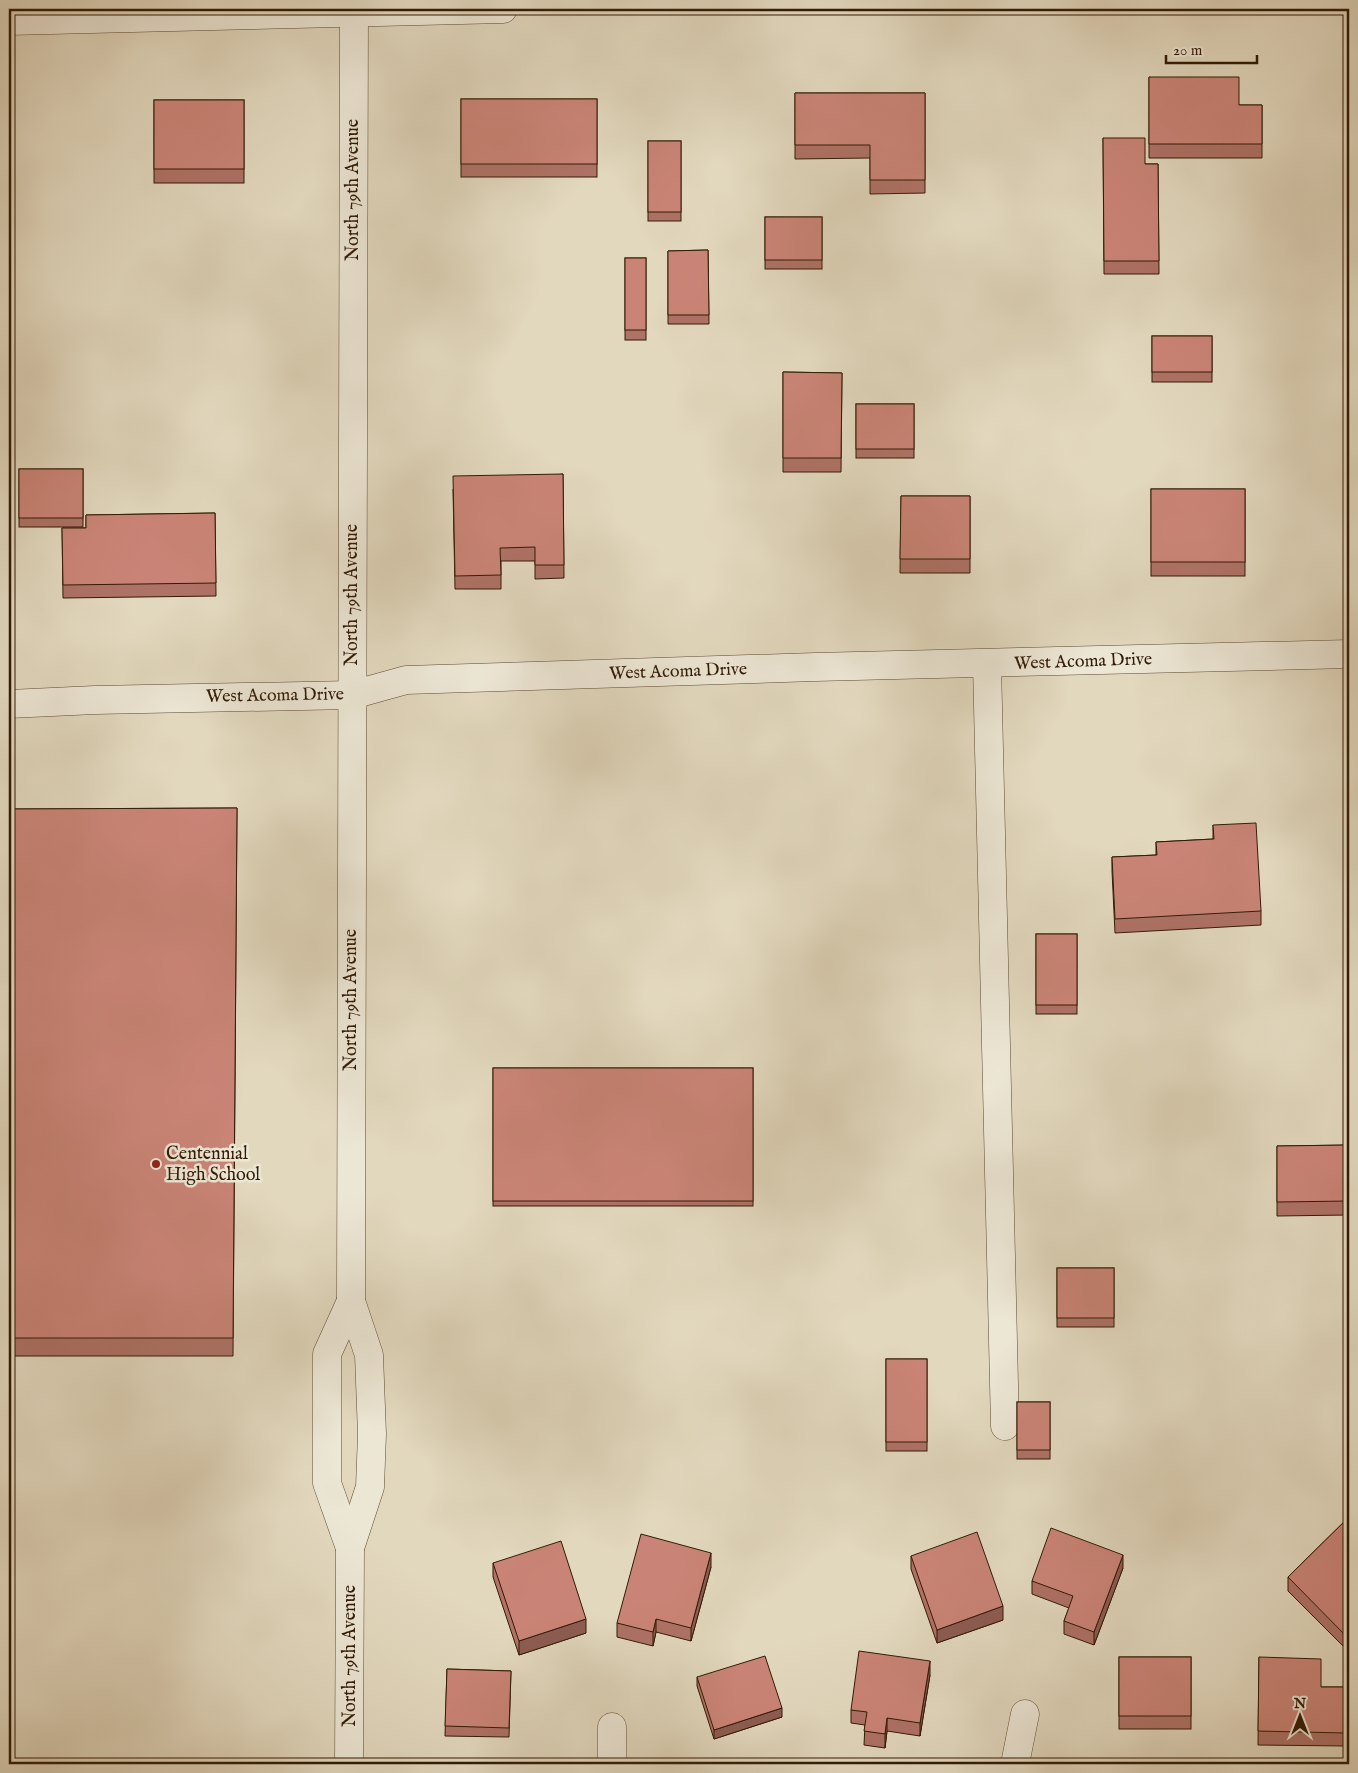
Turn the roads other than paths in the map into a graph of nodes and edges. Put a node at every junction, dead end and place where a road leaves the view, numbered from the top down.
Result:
1 (503, 9) edge
2 (354, 11) edge
3 (9, 21) edge
4 (1349, 654) edge
5 (987, 664) junction
6 (352, 695) junction
7 (9, 704) edge
8 (351, 1301) junction
9 (1005, 1426) dead end
10 (350, 1548) junction
11 (1025, 1714) dead end
12 (612, 1727) dead end
13 (349, 1764) edge
14 (612, 1764) edge
15 (1016, 1764) edge

1 - 2 street
2 - 3 street
2 - 6 street, North 79th Avenue
4 - 5 street, West Acoma Drive
5 - 6 street, West Acoma Drive
5 - 9 street
6 - 7 street, West Acoma Drive
6 - 8 street, North 79th Avenue
8 - 10 street, North 79th Avenue
8 - 10 street, North 79th Avenue
10 - 13 street, North 79th Avenue
11 - 15 street
12 - 14 street

